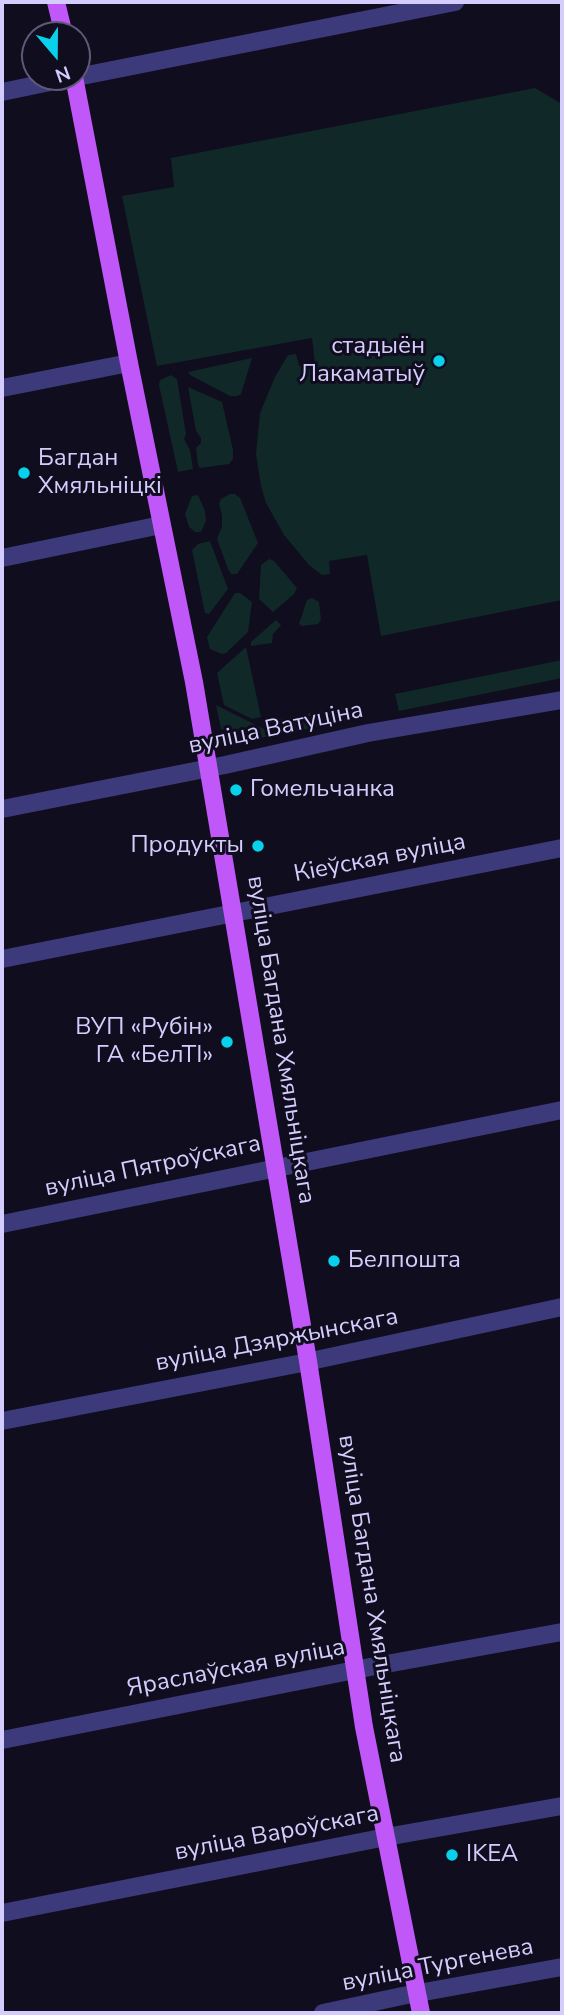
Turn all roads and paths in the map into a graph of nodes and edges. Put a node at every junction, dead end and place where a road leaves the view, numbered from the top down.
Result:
1 (56, 2) edge
2 (455, 2) edge
3 (61, 21) edge
4 (91, 74) edge
5 (21, 88) edge
6 (78, 91) edge
7 (2, 92) edge
8 (129, 363) junction
9 (2, 388) edge
10 (161, 525) junction
11 (2, 558) edge
12 (562, 699) edge
13 (209, 768) junction
14 (2, 809) edge
15 (562, 848) edge
16 (234, 913) junction
17 (2, 958) edge
18 (562, 1110) edge
19 (276, 1167) junction
20 (2, 1224) edge
21 (562, 1307) edge
22 (308, 1362) junction
23 (2, 1421) edge
24 (562, 1632) edge
25 (356, 1671) junction
26 (2, 1740) edge
27 (562, 1806) edge
28 (386, 1837) junction
29 (2, 1913) edge
30 (562, 1968) edge
31 (416, 1995) junction
32 (323, 2013) edge
33 (421, 2013) edge

1 - 3 main road
2 - 4 street
5 - 7 street
6 - 8 main road, вуліца Багдана Хмяльніцкага
8 - 9 street
8 - 10 main road, вуліца Багдана Хмяльніцкага
10 - 11 street
10 - 13 main road, вуліца Багдана Хмяльніцкага
12 - 13 street, вуліца Ватуціна
13 - 14 street, вуліца Ватуціна
13 - 16 main road, вуліца Багдана Хмяльніцкага
15 - 16 street, Кіеўская вуліца
16 - 17 street, Кіеўская вуліца
16 - 19 main road, вуліца Багдана Хмяльніцкага
18 - 19 street, вуліца Пятроўскага
19 - 20 street, вуліца Пятроўскага
19 - 22 main road, вуліца Багдана Хмяльніцкага
21 - 22 street, вуліца Дзяржынскага
22 - 23 street, вуліца Дзяржынскага
22 - 25 main road, вуліца Багдана Хмяльніцкага
24 - 25 street, Яраслаўская вуліца
25 - 26 street, Яраслаўская вуліца
25 - 28 main road, вуліца Багдана Хмяльніцкага
27 - 28 street, вуліца Вароўскага
28 - 29 street, вуліца Вароўскага
28 - 31 main road, вуліца Багдана Хмяльніцкага
30 - 31 street, вуліца Тургенева
31 - 32 street, вуліца Тургенева
31 - 33 main road, вуліца Багдана Хмяльніцкага

